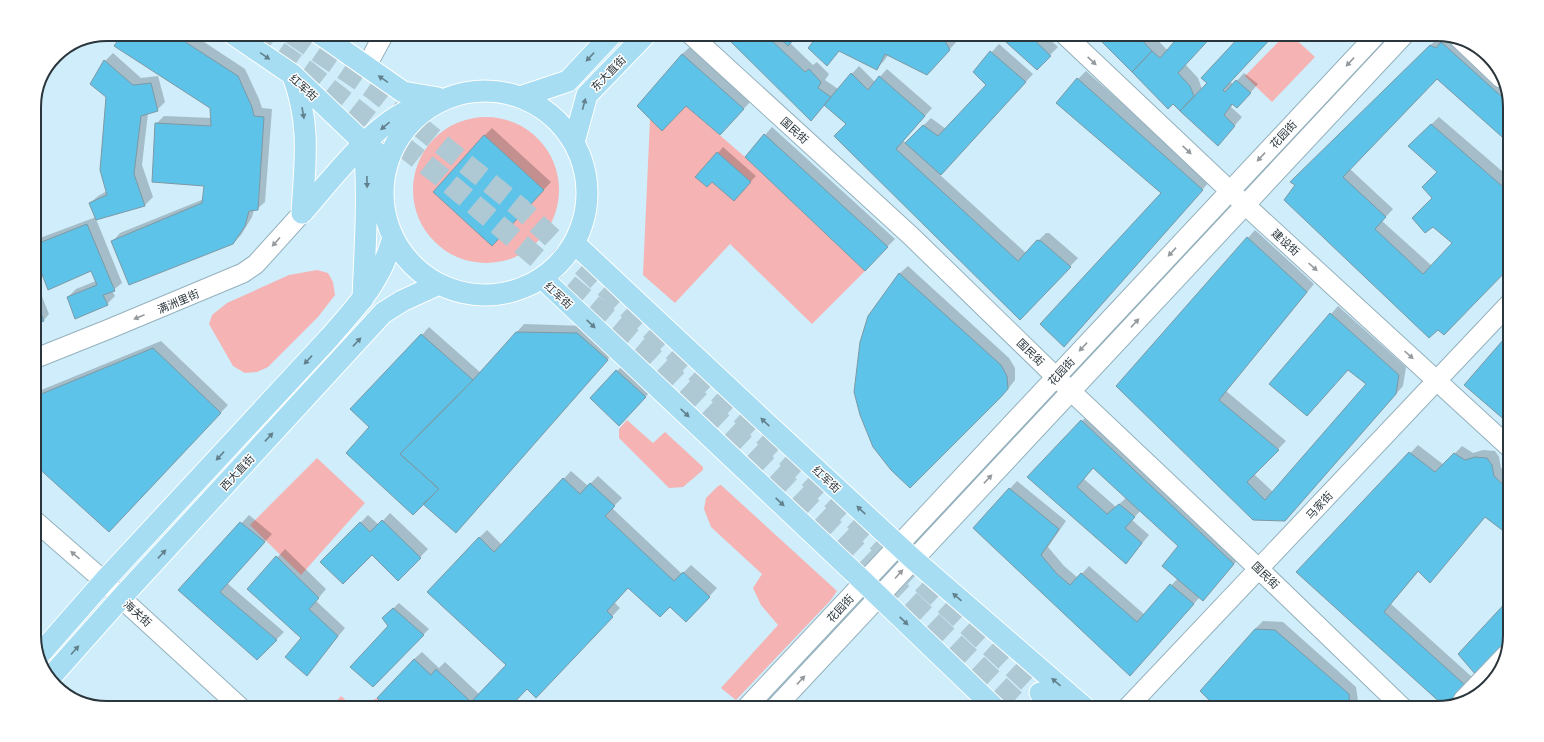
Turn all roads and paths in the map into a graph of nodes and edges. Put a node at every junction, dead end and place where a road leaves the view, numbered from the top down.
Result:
1 (243, 41) edge
2 (330, 41) edge
3 (380, 41) edge
4 (605, 41) edge
5 (639, 41) edge
6 (698, 41) edge
7 (1071, 41) edge
8 (1370, 41) edge
9 (1398, 41) edge
10 (1475, 53) edge
11 (366, 67) junction
12 (1491, 68) edge
13 (293, 76) junction
14 (520, 97) junction
15 (445, 99) junction
16 (574, 142) junction
17 (364, 143) junction
18 (388, 161) junction
19 (1230, 191) junction
20 (1245, 205) junction
21 (302, 213) junction
22 (393, 238) junction
23 (574, 243) junction
24 (542, 278) junction
25 (440, 284) junction
26 (363, 299) junction
27 (1503, 310) edge
28 (41, 355) edge
29 (1056, 377) junction
30 (1437, 380) junction
31 (1071, 391) junction
32 (1503, 441) edge
33 (41, 526) edge
34 (906, 552) junction
35 (1259, 568) junction
36 (104, 581) junction
37 (864, 582) junction
38 (879, 597) junction
39 (121, 598) junction
40 (43, 651) edge
41 (1494, 667) edge
42 (54, 673) edge
43 (1471, 691) edge
44 (1040, 693) tunnel mouth
45 (233, 701) edge
46 (753, 701) edge
47 (782, 701) edge
48 (988, 701) edge
49 (1049, 701) edge
50 (1077, 701) edge
51 (1134, 701) edge
52 (1396, 701) edge

1 -> 13 main road, 红军街
2 - 11 main road
3 - 11 street
4 -> 14 main road
16 -> 5 main road, 东大直街
6 - 29 street, 国民街
7 -> 19 street, 建设街
8 -> 19 street, 花园街
9 - 20 street, 花园街
10 - 12 street
15 -> 11 main road
13 - 17 main road, 红军街
13 -> 21 main road
14 - 15 main road
14 - 16 main road
15 -> 17 main road
15 - 18 main road
16 - 23 main road
17 - 18 main road, 红军街
17 - 21 main road
17 -> 26 main road
18 - 22 main road
19 - 20 street, 建设街
19 -> 29 street, 花园街
20 -> 30 street, 建设街
31 -> 20 street, 花园街
21 -> 28 street, 满洲里街
22 - 25 main road
22 - 26 main road
23 - 24 main road
34 -> 23 main road, 红军街
24 - 25 main road
24 -> 37 main road, 红军街
39 -> 25 main road, 西大直街
26 -> 36 main road
27 - 30 street, 马家街
29 - 31 street, 国民街
29 - 34 street, 花园街
30 - 32 street, 建设街
30 - 35 street, 马家街
34 -> 31 street, 花园街
31 - 35 street, 国民街
36 -> 33 street, 海关街
34 - 37 street, 花园街
38 -> 34 street, 花园街
50 -> 34 main road, 红军街
35 - 51 street, 马家街
35 - 52 street, 国民街
36 - 39 street, 海关街
36 - 40 main road
37 - 38 main road, 红军街
37 - 46 street, 花园街
47 -> 38 street, 花园街
38 -> 48 main road, 红军街
42 -> 39 main road, 西大直街
39 - 45 street, 海关街
41 - 43 street
44 - 49 main road

